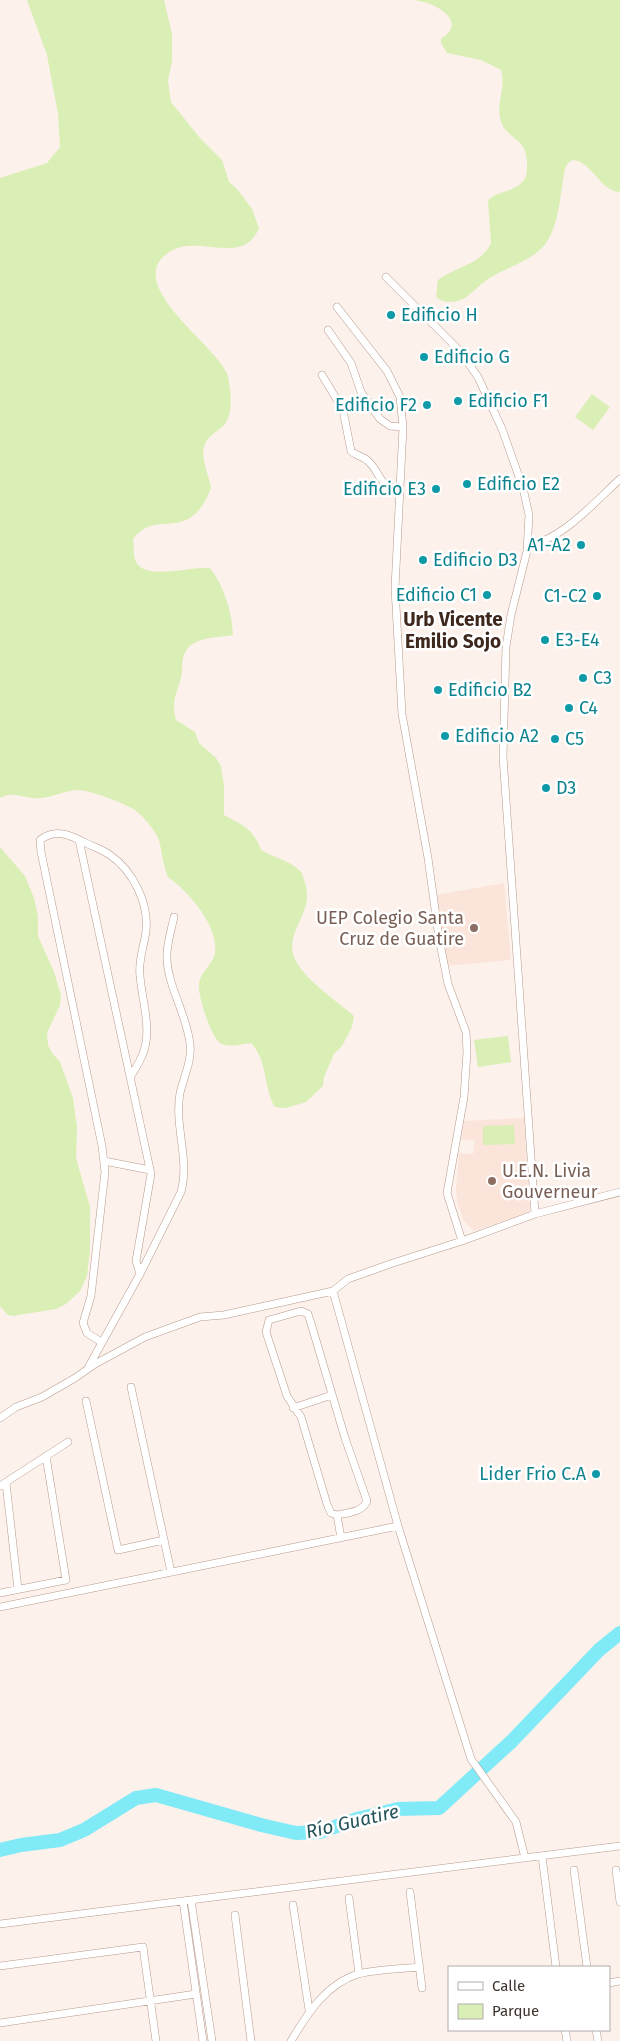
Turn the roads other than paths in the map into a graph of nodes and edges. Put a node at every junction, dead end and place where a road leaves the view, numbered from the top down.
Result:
1 (386, 277) dead end
2 (336, 307) dead end
3 (328, 330) dead end
4 (322, 375) dead end
5 (403, 427) junction
6 (620, 479) edge
7 (400, 488) junction
8 (528, 544) junction
9 (80, 840) junction
10 (174, 917) dead end
11 (131, 1076) junction
12 (104, 1161) junction
13 (150, 1170) junction
14 (620, 1192) edge
15 (535, 1214) junction
16 (462, 1241) junction
17 (140, 1274) junction
18 (333, 1291) junction
19 (101, 1342) junction
20 (87, 1369) junction
21 (131, 1387) dead end
22 (332, 1395) junction
23 (86, 1401) dead end
24 (294, 1408) junction
25 (0, 1418) edge
26 (68, 1442) dead end
27 (46, 1456) junction
28 (3, 1484) edge
29 (337, 1515) junction
30 (398, 1526) junction
31 (341, 1538) junction
32 (164, 1540) junction
33 (172, 1572) junction
34 (18, 1589) junction
35 (0, 1593) edge
36 (0, 1607) edge
37 (620, 1846) edge
38 (542, 1856) junction
39 (526, 1858) junction
40 (574, 1870) dead end
41 (616, 1870) dead end
42 (410, 1892) dead end
43 (349, 1898) dead end
44 (192, 1900) junction
45 (183, 1901) junction
46 (620, 1902) edge
47 (293, 1905) dead end
48 (235, 1915) dead end
49 (0, 1924) edge
50 (0, 1966) edge
51 (556, 1966) edge
52 (587, 1966) edge
53 (420, 1967) junction
54 (359, 1974) junction
55 (422, 1988) dead end
56 (196, 1994) junction
57 (151, 2000) junction
58 (309, 2010) junction
59 (0, 2023) edge
60 (156, 2041) edge
61 (203, 2041) edge
62 (212, 2041) edge
63 (251, 2041) edge
64 (291, 2041) edge

1 - 8 street
2 - 5 street
3 - 5 street
4 - 7 street
5 - 7 street
6 - 8 street
7 - 16 street
8 - 15 street
9 - 11 street
9 - 11 street
9 - 12 street
10 - 17 street
11 - 13 street
12 - 13 street
12 - 19 street
13 - 17 street
14 - 15 street
15 - 16 street
16 - 18 street
17 - 19 street
18 - 20 street
18 - 30 street
19 - 20 street
20 - 25 street
21 - 32 street
22 - 24 street
22 - 24 street
22 - 29 street
23 - 32 street
24 - 29 street
26 - 27 street
27 - 28 street
27 - 34 street
28 - 34 street
29 - 31 street
30 - 31 street
30 - 39 street
31 - 33 street
32 - 33 street
33 - 36 street
34 - 35 street
37 - 38 street
38 - 39 street
38 - 51 street
39 - 44 street
40 - 52 street
41 - 46 street
42 - 53 street
43 - 54 street
44 - 45 street
44 - 62 street
45 - 49 street
45 - 56 street
47 - 58 street
48 - 63 street
50 - 57 street
53 - 54 street
53 - 55 street
54 - 58 street
56 - 57 street
56 - 61 street
57 - 59 street
57 - 60 street
58 - 64 street

